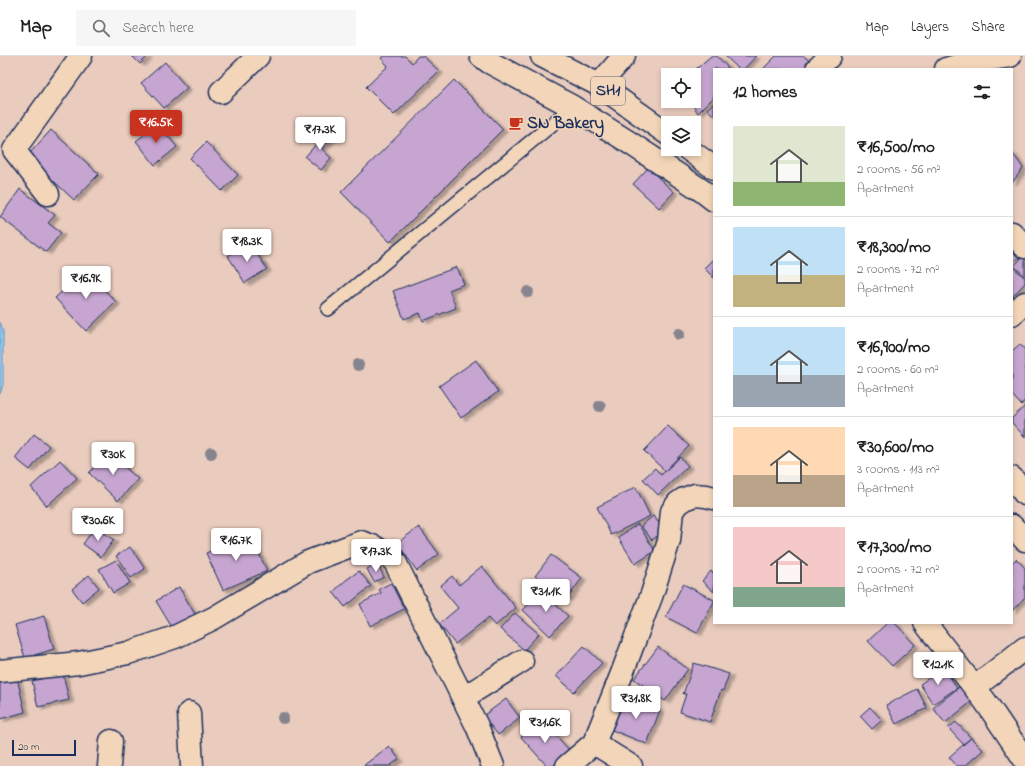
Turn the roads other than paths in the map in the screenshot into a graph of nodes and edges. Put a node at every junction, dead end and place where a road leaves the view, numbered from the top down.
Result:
1 (81, 56) edge
2 (258, 56) edge
3 (481, 56) edge
4 (542, 56) edge
5 (624, 56) edge
6 (830, 56) edge
7 (1010, 56) edge
8 (1022, 56) edge
9 (818, 68) edge
10 (949, 68) edge
11 (1013, 69) edge
12 (599, 85) junction
13 (221, 92) dead end
14 (573, 107) junction
15 (661, 129) edge
16 (697, 156) edge
17 (713, 168) edge
18 (713, 173) edge
19 (48, 194) dead end
20 (707, 195) edge
21 (1013, 234) edge
22 (1025, 247) edge
23 (1025, 302) edge
24 (328, 309) dead end
25 (1013, 313) edge
26 (713, 498) edge
27 (1013, 527) edge
28 (1025, 540) edge
29 (926, 624) edge
30 (1025, 648) edge
31 (522, 661) dead end
32 (0, 671) edge
33 (975, 687) junction
34 (463, 698) junction
35 (189, 713) dead end
36 (111, 741) dead end
37 (594, 743) junction
38 (1025, 760) edge
39 (109, 766) edge
40 (192, 766) edge
41 (493, 766) edge
42 (567, 766) edge
43 (631, 766) edge

1 - 19 street
2 - 13 street
3 - 14 street, SH1
4 - 12 street, SH1
5 - 12 street
6 - 9 street
7 - 10 street
8 - 11 street
12 - 15 street, SH1
14 - 20 street, SH1
14 - 24 lane
16 - 17 street
18 - 20 street
21 - 22 street
23 - 25 street
26 - 37 street
27 - 28 street
29 - 33 street
30 - 33 street
31 - 34 street
32 - 34 street
33 - 38 street
34 - 41 street
35 - 40 street
36 - 39 street
37 - 42 street
37 - 43 street

